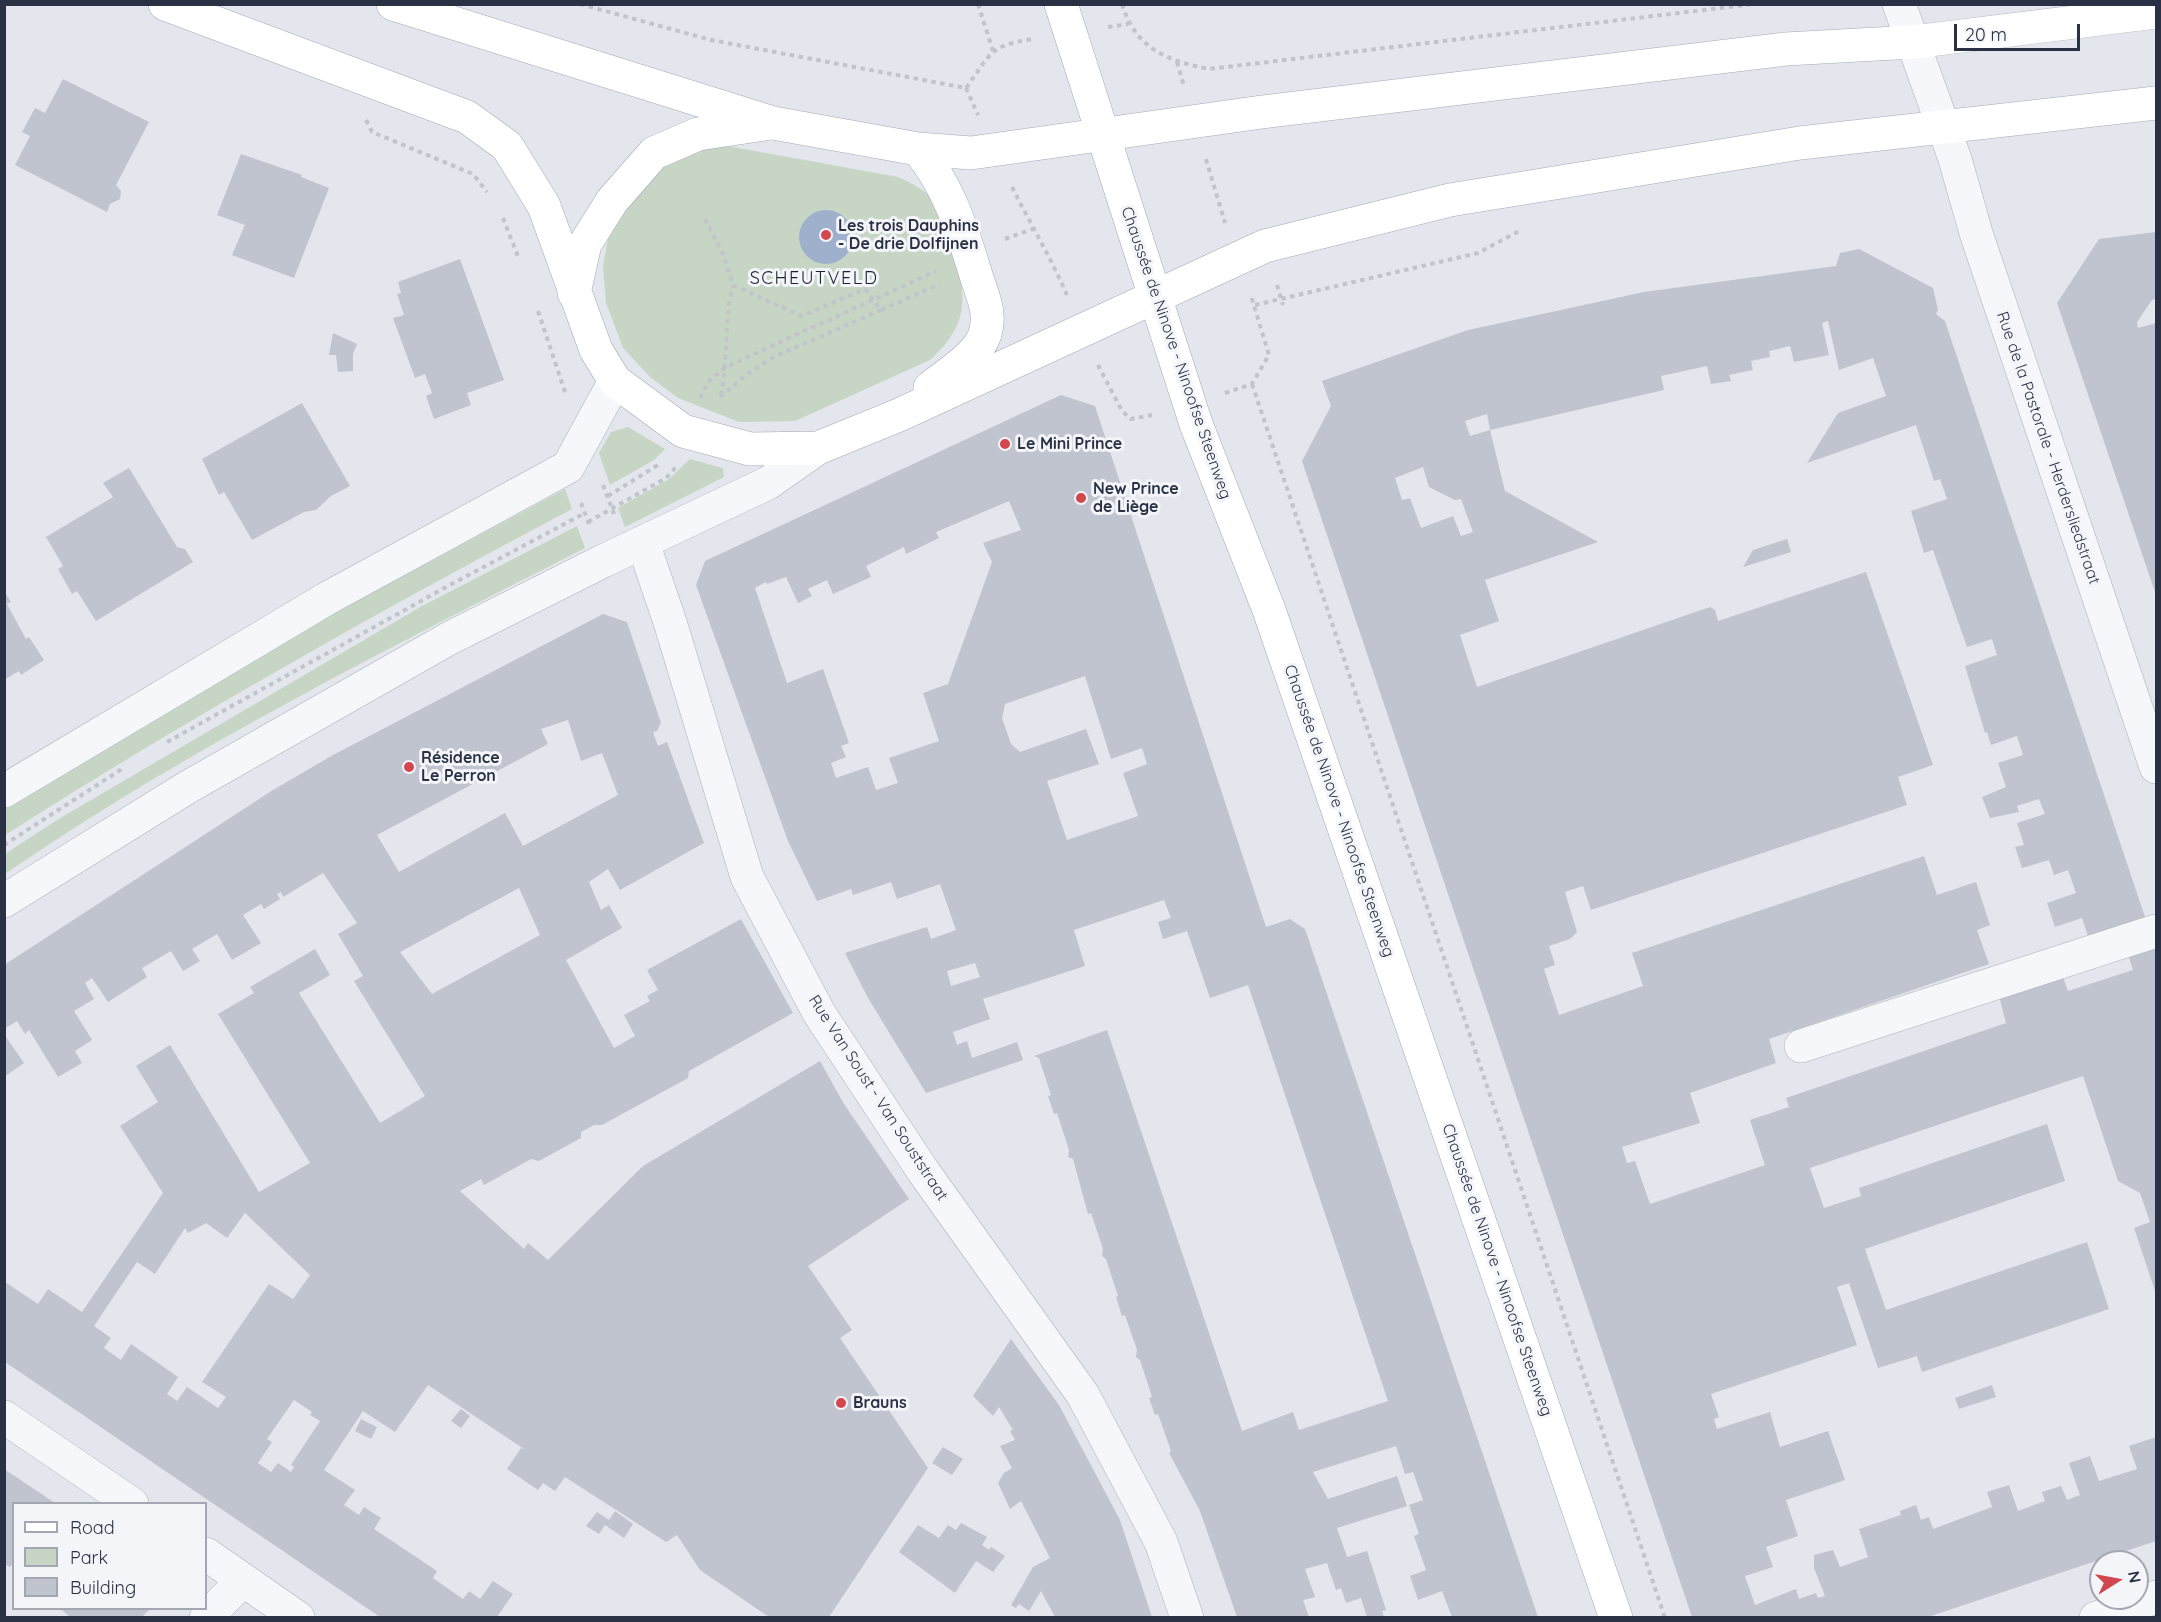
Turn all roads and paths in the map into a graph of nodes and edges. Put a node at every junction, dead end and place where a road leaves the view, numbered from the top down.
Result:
1 (165, 4) edge
2 (580, 4) edge
3 (978, 4) edge
4 (1061, 4) edge
5 (1122, 4) edge
6 (1754, 4) edge
7 (1899, 4) edge
8 (400, 6) edge
9 (2157, 12) edge
10 (1913, 42) junction
11 (374, 81) junction
12 (2157, 103) edge
13 (773, 123) junction
14 (1944, 128) junction
15 (1103, 134) junction
16 (918, 148) junction
17 (493, 200) dead end
18 (500, 209) dead end
19 (705, 219) dead end
20 (1532, 228) dead end
21 (1033, 229) dead end
22 (970, 255) junction
23 (521, 264) dead end
24 (951, 281) dead end
25 (733, 285) junction
26 (1277, 285) dead end
27 (574, 293) junction
28 (1156, 297) junction
29 (1281, 298) junction
30 (873, 300) junction
31 (1255, 305) dead end
32 (1283, 305) dead end
33 (537, 308) dead end
34 (880, 310) junction
35 (726, 367) junction
36 (615, 381) junction
37 (1252, 384) dead end
38 (720, 397) junction
39 (716, 404) dead end
40 (899, 415) junction
41 (583, 442) junction
42 (682, 446) junction
43 (818, 448) junction
44 (577, 492) dead end
45 (608, 496) dead end
46 (585, 513) junction
47 (588, 522) junction
48 (592, 532) dead end
49 (643, 543) junction
50 (164, 744) dead end
51 (2154, 752) edge
52 (134, 762) dead end
53 (4, 791) edge
54 (4, 845) edge
55 (4, 901) edge
56 (2157, 931) edge
57 (1801, 1046) dead end
58 (4, 1417) edge
59 (131, 1502) edge
60 (207, 1555) edge
61 (243, 1580) junction
62 (2157, 1597) edge
63 (206, 1617) edge
64 (298, 1617) edge
65 (1187, 1617) edge
66 (1617, 1617) edge
67 (1665, 1617) edge
68 (2096, 1617) edge

1 - 11 main road
2 - 3 path
4 - 15 main road, Chaussée de Ninove - Ninoofse Steenweg
5 - 6 path
7 - 10 street, Rue de la Pastorale - Herdersliedstraat
8 - 13 main road
9 - 10 main road
10 - 14 street, Rue de la Pastorale - Herdersliedstraat
10 - 15 main road
11 - 17 path
11 - 27 main road
12 - 14 main road
13 - 16 main road
13 - 27 main road
14 - 28 main road
14 - 51 street, Rue de la Pastorale - Herdersliedstraat
15 - 16 main road
15 - 28 main road, Chaussée de Ninove - Ninoofse Steenweg
16 - 22 main road
18 - 23 path
19 - 25 path
20 - 29 path
21 - 22 path
22 - 30 path
22 - 40 main road
24 - 34 path
25 - 30 path
25 - 35 path
26 - 29 path
27 - 36 main road
28 - 40 main road
28 - 66 main road, Chaussée de Ninove - Ninoofse Steenweg
29 - 31 path
29 - 32 path
30 - 34 path
30 - 35 path
33 - 41 path
34 - 38 path
35 - 38 path
35 - 42 path
36 - 41 street
36 - 42 main road
37 - 67 path
38 - 39 path
40 - 43 main road
41 - 53 street
42 - 43 main road
42 - 45 path
42 - 47 path
43 - 49 street
44 - 46 path
46 - 47 path
46 - 50 path
47 - 48 path
49 - 55 street
49 - 65 street, Rue Van Soust - Van Souststraat
52 - 54 path
56 - 57 street
58 - 59 street
60 - 61 street
61 - 63 street
61 - 64 street
62 - 68 street

